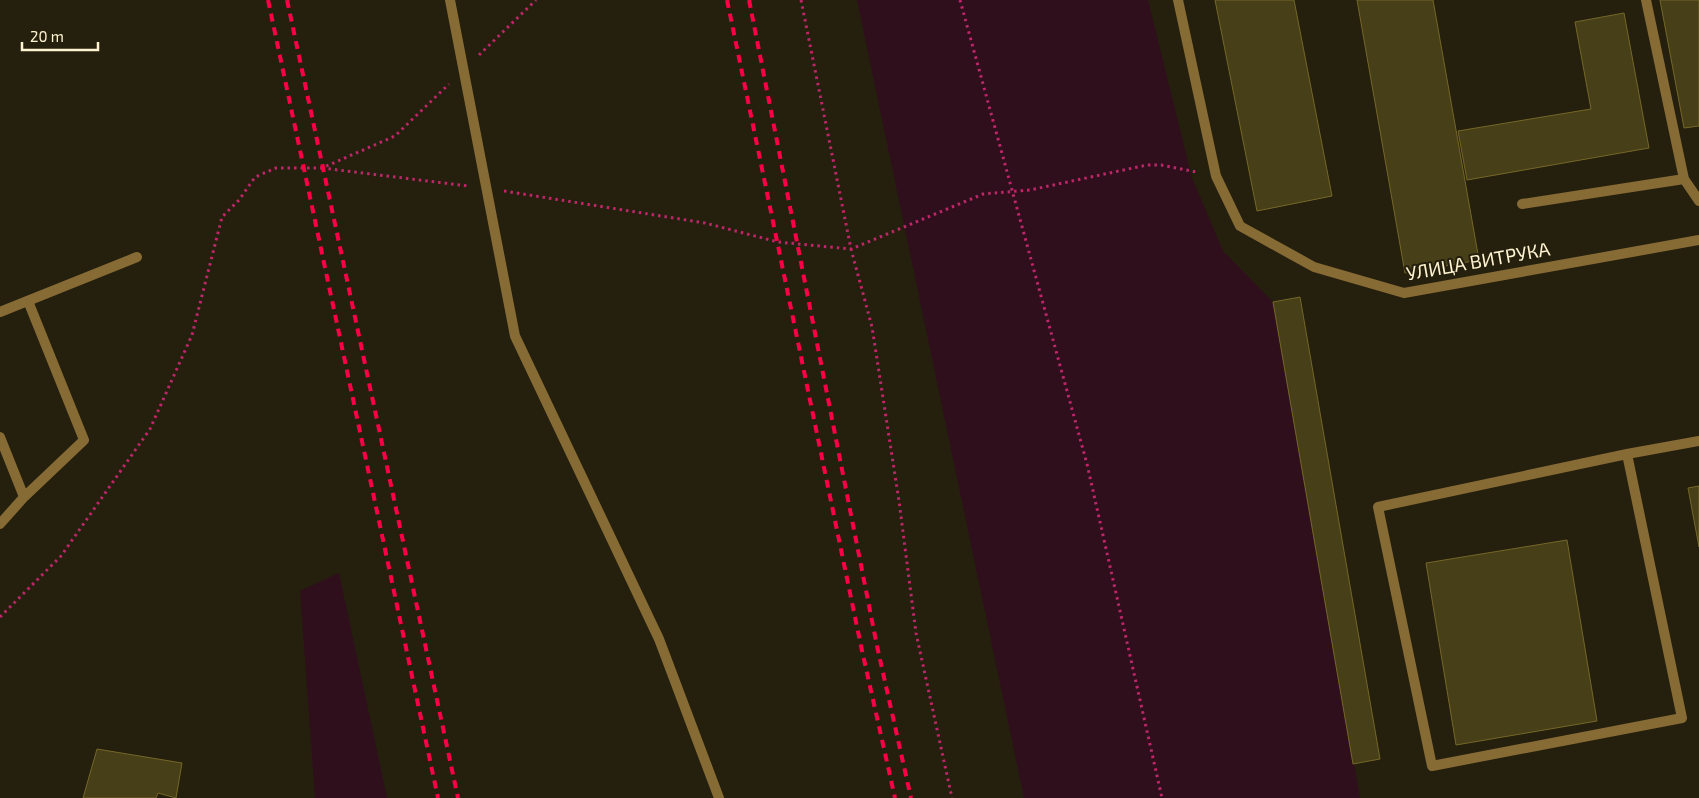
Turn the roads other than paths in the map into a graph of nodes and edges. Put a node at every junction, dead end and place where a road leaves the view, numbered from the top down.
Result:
1 (450, 0) edge
2 (1178, 0) edge
3 (1646, 0) edge
4 (1684, 180) junction
5 (1699, 201) edge
6 (1522, 204) dead end
7 (1699, 240) edge
8 (137, 257) dead end
9 (28, 301) junction
10 (0, 312) edge
11 (1699, 441) edge
12 (1, 442) edge
13 (1627, 454) junction
14 (24, 497) junction
15 (0, 524) edge
16 (719, 798) edge

1 - 16 street
2 - 7 street, УЛИЦА ВИТРУКА
3 - 4 street
4 - 5 street
4 - 6 street
8 - 9 street
9 - 10 street
9 - 14 street
11 - 13 street
12 - 14 street
13 - 13 street
14 - 15 street

